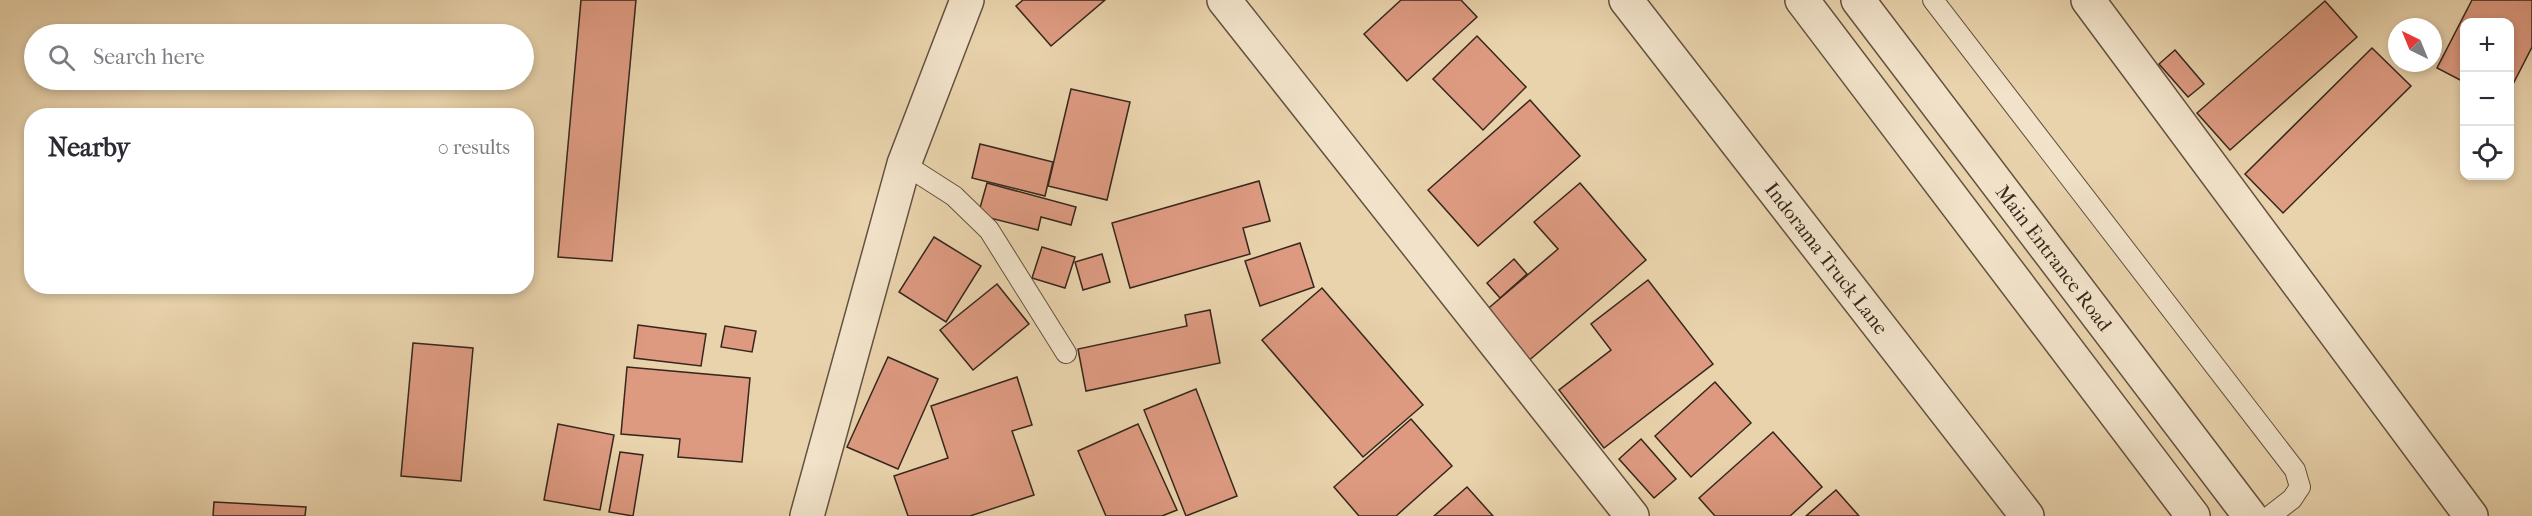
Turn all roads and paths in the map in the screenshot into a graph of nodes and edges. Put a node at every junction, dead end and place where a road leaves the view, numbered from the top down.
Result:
1 (967, 0) edge
2 (1224, 0) edge
3 (1626, 0) edge
4 (1802, 0) edge
5 (1858, 0) edge
6 (1933, 0) edge
7 (2088, 0) edge
8 (904, 164) junction
9 (1066, 353) dead end
10 (807, 516) edge
11 (1632, 516) edge
12 (2027, 516) edge
13 (2193, 516) edge
14 (2250, 516) edge
15 (2270, 516) edge
16 (2471, 516) edge

1 - 8 street
2 - 11 street
3 - 12 street, Indorama Truck Lane
4 - 13 street
5 - 14 street, Main Entrance Road
6 - 15 lane
7 - 16 street
8 - 9 lane
8 - 10 street

